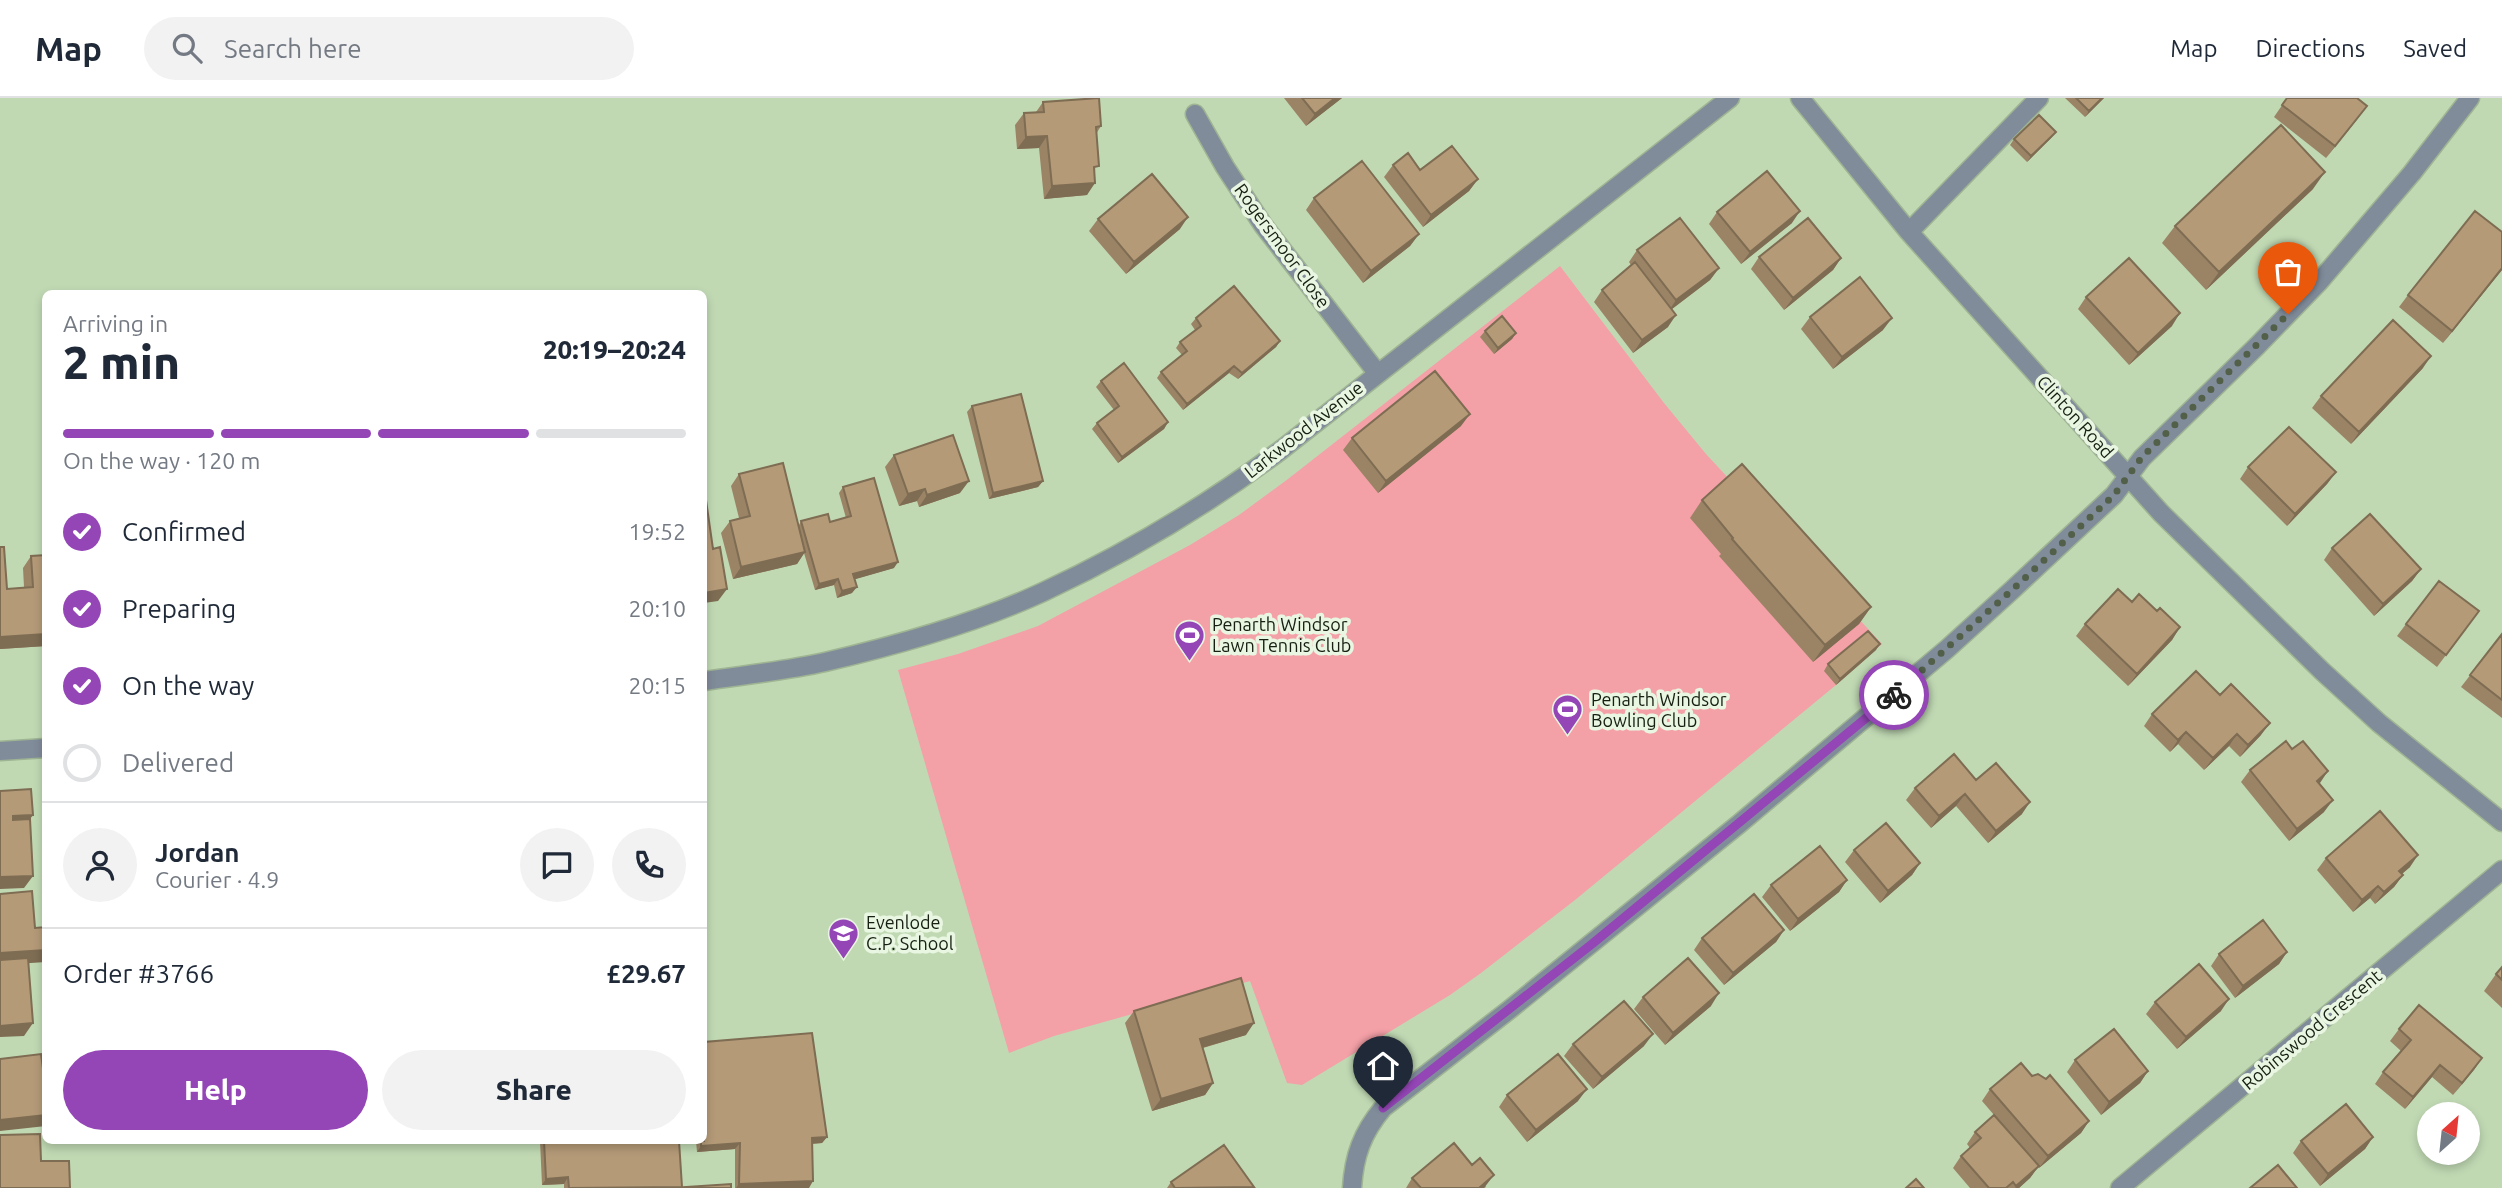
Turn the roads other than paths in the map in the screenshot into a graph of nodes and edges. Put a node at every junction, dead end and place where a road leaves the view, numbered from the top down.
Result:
1 (1730, 98) edge
2 (1800, 98) edge
3 (2039, 98) edge
4 (2470, 98) edge
5 (1195, 114) dead end
6 (1909, 232) junction
7 (1378, 374) junction
8 (2129, 477) junction
9 (707, 681) edge
10 (42, 748) edge
11 (0, 751) edge
12 (2502, 822) edge
13 (2502, 870) edge
14 (1352, 1188) edge
15 (2120, 1188) edge

1 - 7 street, Larkwood Avenue
2 - 6 street, Clinton Road
3 - 6 street
4 - 8 street
5 - 7 street, Rogersmoor Close
6 - 8 street, Clinton Road
7 - 9 street, Larkwood Avenue
8 - 12 street, Clinton Road
8 - 14 street
10 - 11 street
13 - 15 street, Robinswood Crescent

